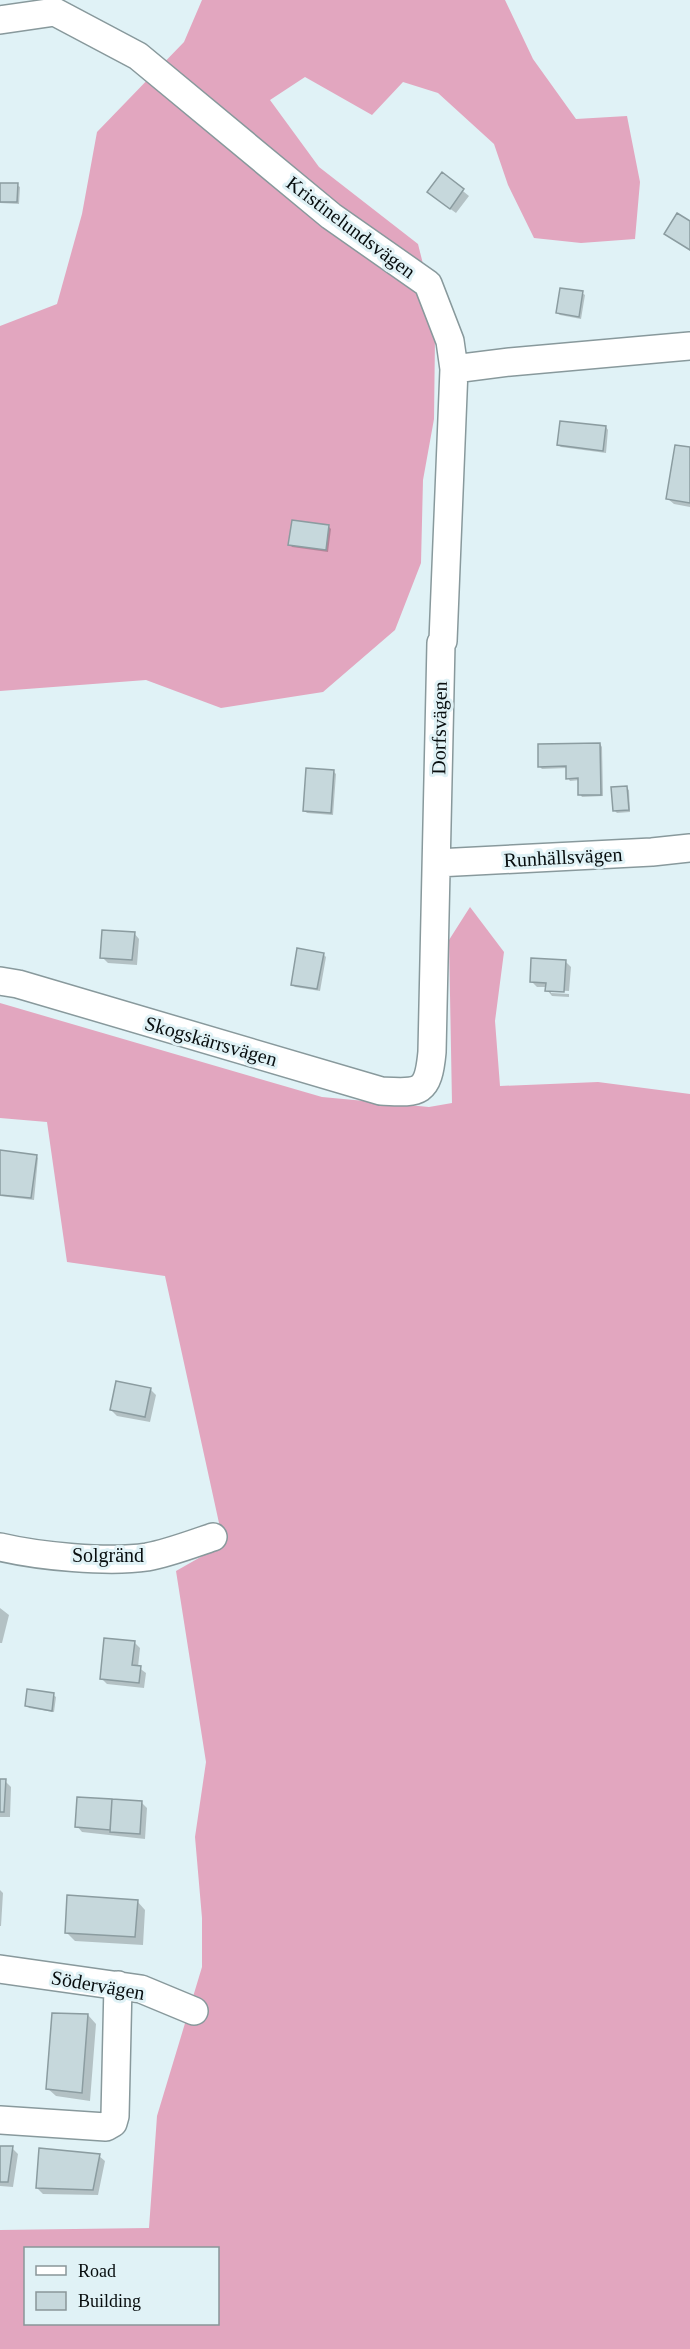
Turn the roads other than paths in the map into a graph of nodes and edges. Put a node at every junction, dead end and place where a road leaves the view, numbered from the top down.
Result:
1 (0, 20) edge
2 (690, 346) edge
3 (454, 369) junction
4 (690, 848) edge
5 (437, 863) junction
6 (0, 981) edge
7 (422, 1087) joint
8 (213, 1537) dead end
9 (0, 1547) edge
10 (0, 1969) edge
11 (118, 1985) junction
12 (194, 2011) dead end
13 (0, 2120) edge

1 - 3 street, Kristinelundsvägen
2 - 3 street
3 - 5 street, Dorfsvägen
4 - 5 street, Runhällsvägen
5 - 7 street, Dorfsvägen
6 - 7 street, Skogskärrsvägen
8 - 9 street, Solgränd
10 - 11 street, Södervägen
11 - 12 street, Södervägen
11 - 13 street

